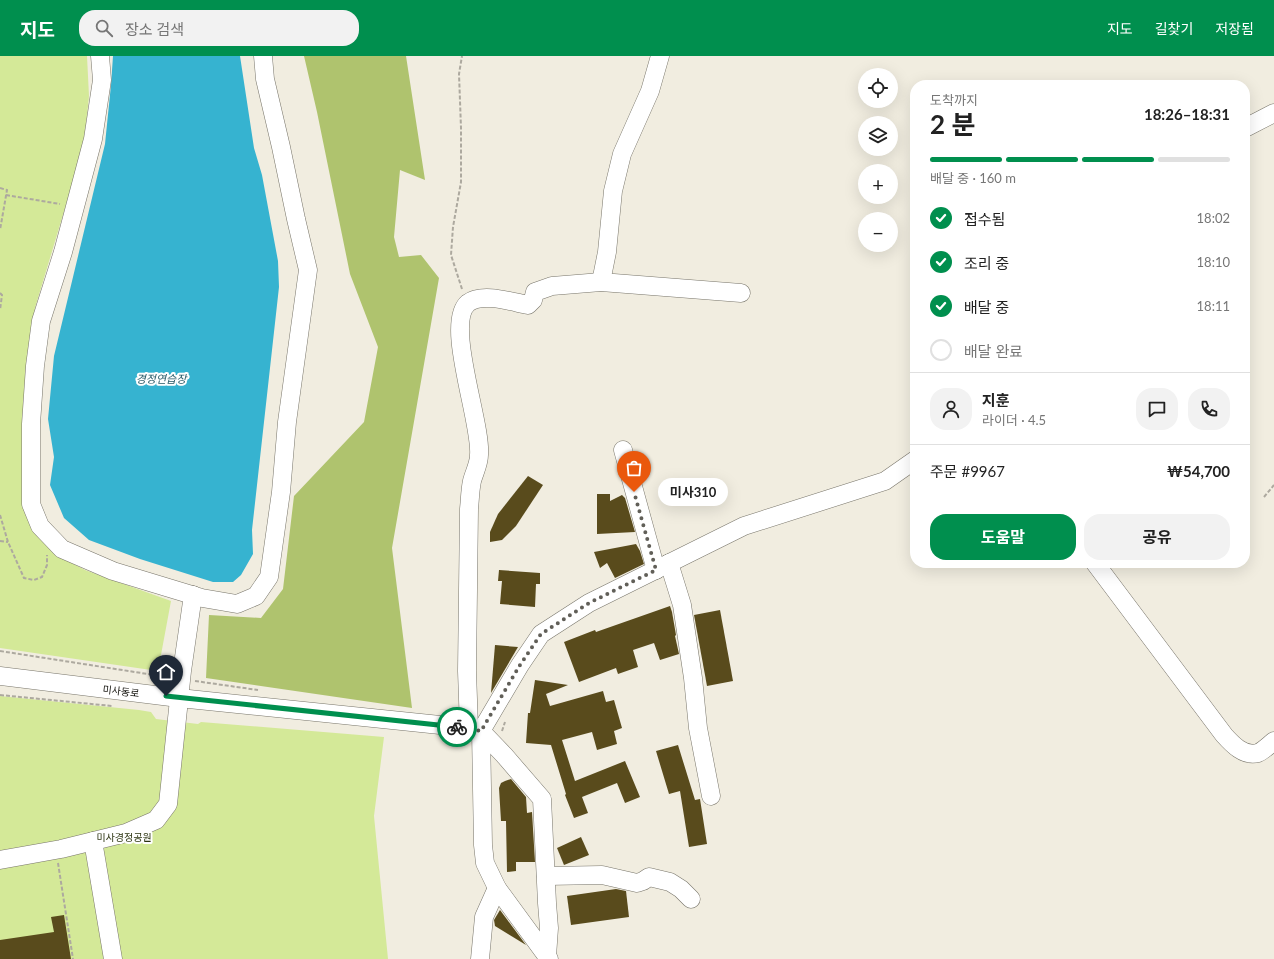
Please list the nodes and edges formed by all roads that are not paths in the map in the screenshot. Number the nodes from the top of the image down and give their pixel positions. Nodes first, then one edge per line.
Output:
1 (100, 56) edge
2 (263, 56) edge
3 (660, 56) edge
4 (1274, 113) edge
5 (1250, 125) edge
6 (601, 282) junction
7 (741, 293) dead end
8 (622, 450) dead end
9 (910, 464) edge
10 (663, 567) junction
11 (1099, 568) edge
12 (193, 595) junction
13 (0, 676) edge
14 (179, 698) junction
15 (475, 730) junction
16 (1274, 741) edge
17 (711, 796) dead end
18 (93, 841) junction
19 (0, 860) edge
20 (546, 876) junction
21 (497, 888) junction
22 (691, 899) dead end
23 (548, 957) edge
24 (113, 959) edge
25 (480, 959) edge

1 - 12 street
2 - 12 street
3 - 6 street
4 - 5 street
6 - 7 street
6 - 15 street
8 - 10 street
9 - 10 street
10 - 15 street
10 - 17 street
11 - 16 street
12 - 14 street
13 - 14 street, 미사동로
14 - 15 street, 미사동로
14 - 18 street
15 - 20 street
15 - 21 street
18 - 19 street
18 - 24 street
20 - 22 street
20 - 23 street
21 - 23 street
21 - 25 street

